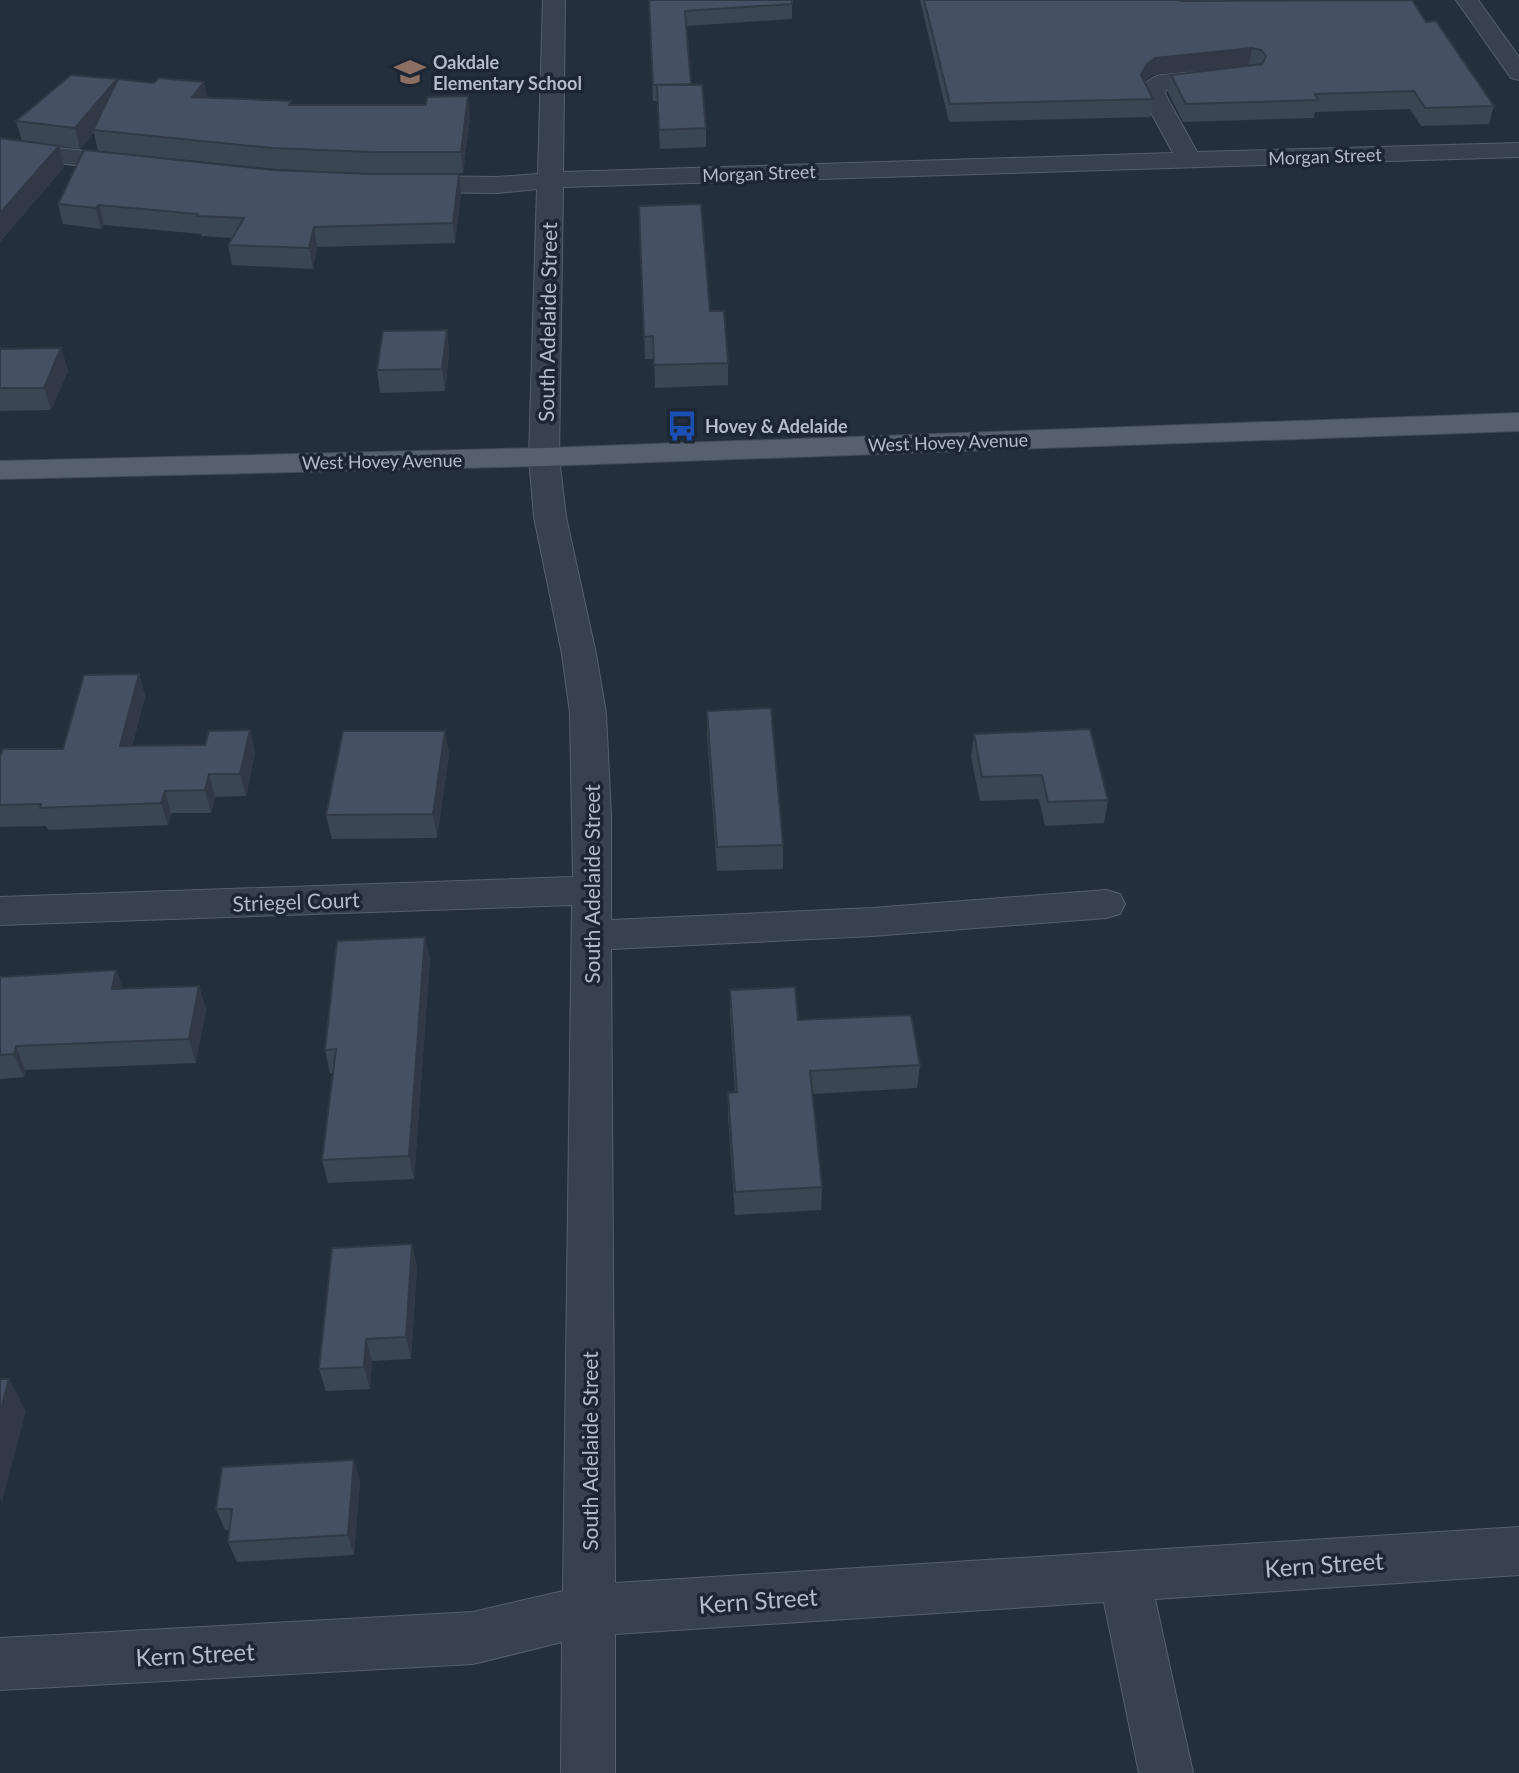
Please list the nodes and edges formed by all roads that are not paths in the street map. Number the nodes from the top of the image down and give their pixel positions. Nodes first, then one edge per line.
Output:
1 (554, 0) edge
2 (1466, 0) edge
3 (1519, 73) edge
4 (1249, 75) edge
5 (0, 149) edge
6 (1519, 150) edge
7 (1189, 160) junction
8 (151, 166) edge
9 (550, 181) junction
10 (390, 184) edge
11 (1519, 422) edge
12 (544, 457) junction
13 (0, 470) edge
14 (591, 890) junction
15 (1106, 904) dead end
16 (0, 911) edge
17 (591, 936) junction
18 (1519, 1551) edge
19 (1124, 1576) junction
20 (589, 1610) junction
21 (0, 1664) edge
22 (587, 1773) edge
23 (1166, 1773) edge

1 - 9 street, South Adelaide Street
2 - 3 street
4 - 7 street
5 - 8 street
6 - 7 street, Morgan Street
7 - 9 street, Morgan Street
9 - 10 street, Morgan Street
9 - 12 street, South Adelaide Street
11 - 12 main road, West Hovey Avenue
12 - 13 main road, West Hovey Avenue
12 - 14 street, South Adelaide Street
14 - 16 street, Striegel Court
14 - 17 street, South Adelaide Street
15 - 17 street
17 - 20 street, South Adelaide Street
18 - 19 street, Kern Street
19 - 20 street, Kern Street
19 - 23 street
20 - 21 street, Kern Street
20 - 22 street, South Adelaide Street

